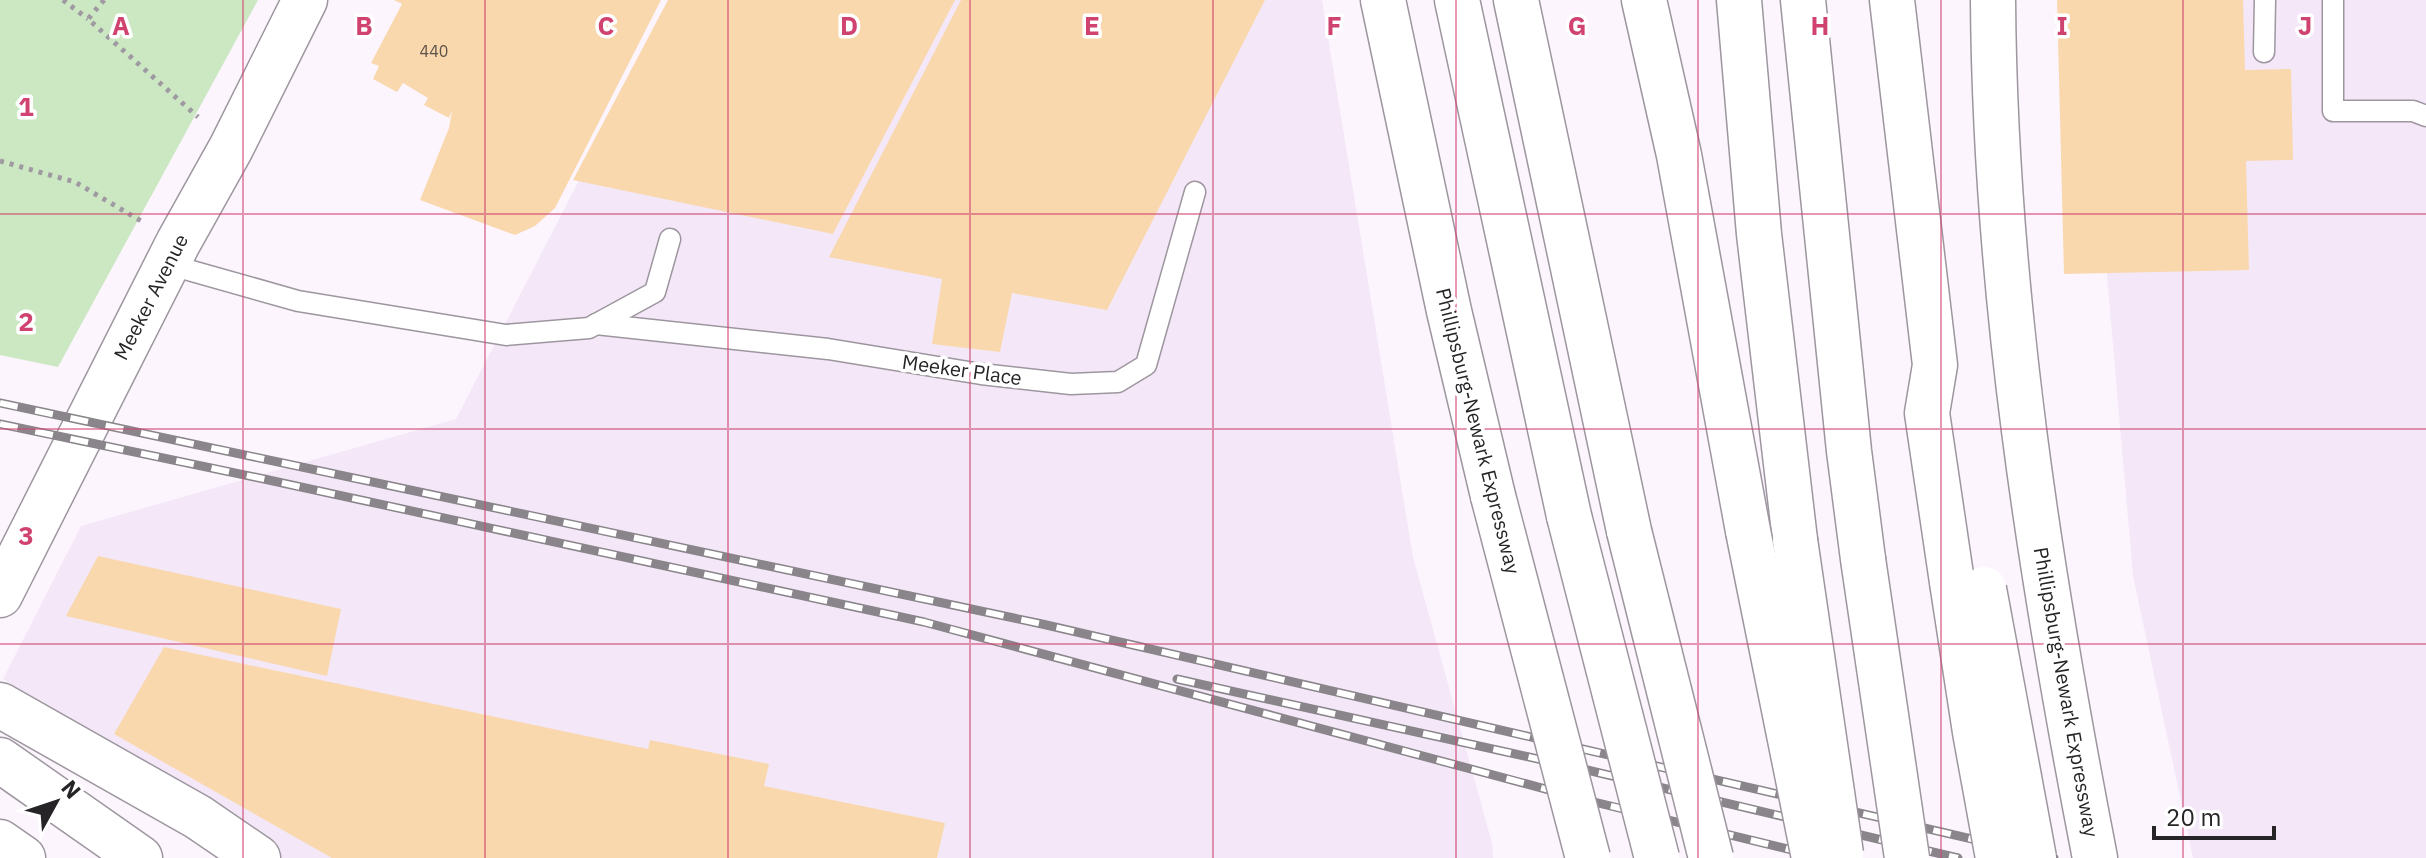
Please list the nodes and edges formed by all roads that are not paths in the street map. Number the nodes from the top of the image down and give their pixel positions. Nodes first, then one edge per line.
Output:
1 (305, 0) edge
2 (1383, 0) edge
3 (1457, 0) edge
4 (1516, 0) edge
5 (1644, 0) edge
6 (1739, 0) edge
7 (1803, 0) edge
8 (1892, 0) edge
9 (1993, 0) edge
10 (2265, 0) edge
11 (2333, 0) edge
12 (2264, 52) dead end
13 (2426, 116) edge
14 (1195, 192) dead end
15 (670, 239) dead end
16 (172, 253) junction
17 (596, 324) junction
18 (1968, 586) junction
19 (0, 595) edge
20 (0, 705) edge
21 (0, 760) edge
22 (140, 858) edge
23 (258, 858) edge
24 (1588, 858) edge
25 (1657, 858) edge
26 (1711, 858) edge
27 (1814, 858) edge
28 (1842, 858) edge
29 (1907, 858) edge
30 (1998, 858) edge
31 (2034, 858) edge
32 (2095, 858) edge

1 - 16 main road, Meeker Avenue
2 - 24 main road, Phillipsburg-Newark Expressway, bridge
3 - 25 main road, bridge
4 - 26 main road, bridge
5 - 27 main road, bridge
6 - 28 main road, bridge
7 - 29 main road, bridge
8 - 18 main road
9 - 32 main road, Phillipsburg-Newark Expressway
10 - 12 lane
11 - 13 lane
14 - 17 lane, Meeker Place
15 - 17 lane
16 - 17 lane
16 - 19 main road, Meeker Avenue
18 - 30 main road, bridge
18 - 31 main road, bridge
20 - 23 main road
21 - 22 main road

